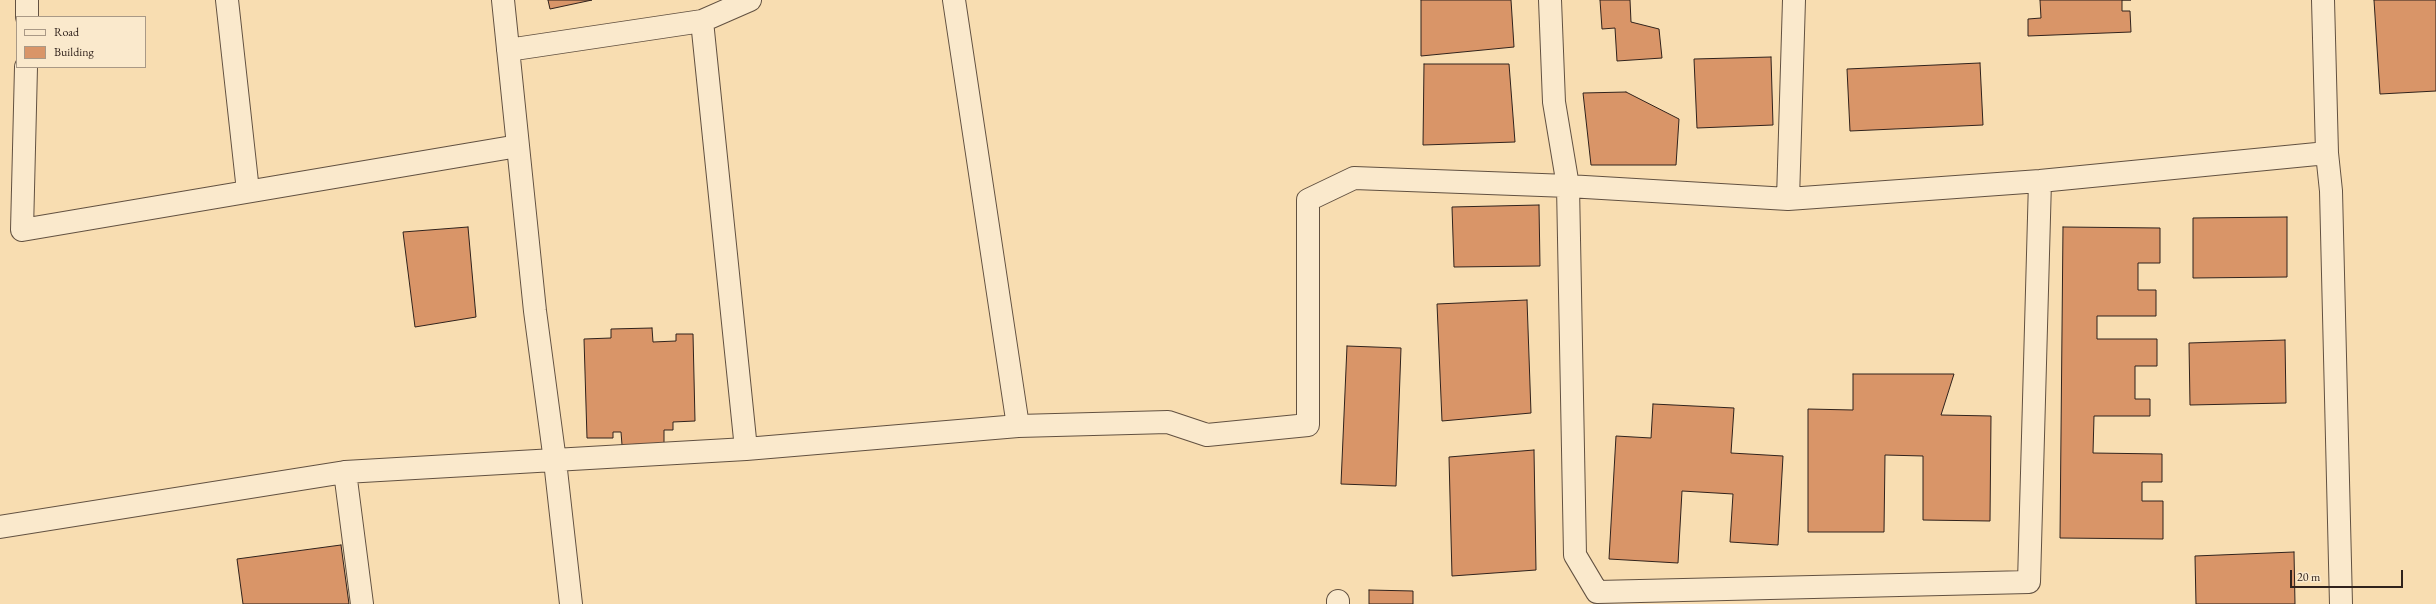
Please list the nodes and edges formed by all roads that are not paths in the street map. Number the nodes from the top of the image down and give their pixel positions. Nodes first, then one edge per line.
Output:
1 (27, 0) edge
2 (227, 0) edge
3 (503, 0) edge
4 (750, 0) edge
5 (954, 0) edge
6 (1550, 0) edge
7 (1794, 0) edge
8 (2323, 0) edge
9 (27, 16) edge
10 (702, 20) junction
11 (508, 50) junction
12 (26, 68) edge
13 (518, 146) junction
14 (2327, 153) junction
15 (2040, 182) junction
16 (1568, 186) junction
17 (248, 191) junction
18 (1788, 199) junction
19 (1018, 426) junction
20 (746, 449) junction
21 (555, 461) junction
22 (344, 472) junction
23 (0, 527) edge
24 (362, 604) edge
25 (571, 604) edge
26 (2341, 604) edge

1 - 9 street
2 - 17 street
3 - 11 street
4 - 10 street
5 - 19 street
6 - 16 street
7 - 18 street
8 - 14 street
10 - 11 street
10 - 20 street
11 - 13 street
12 - 17 street
13 - 17 street
13 - 21 street
14 - 15 street
14 - 26 street
15 - 16 street
15 - 18 street
16 - 18 street
16 - 19 street
19 - 20 street
20 - 21 street
21 - 22 street
21 - 25 street
22 - 23 street
22 - 24 street

